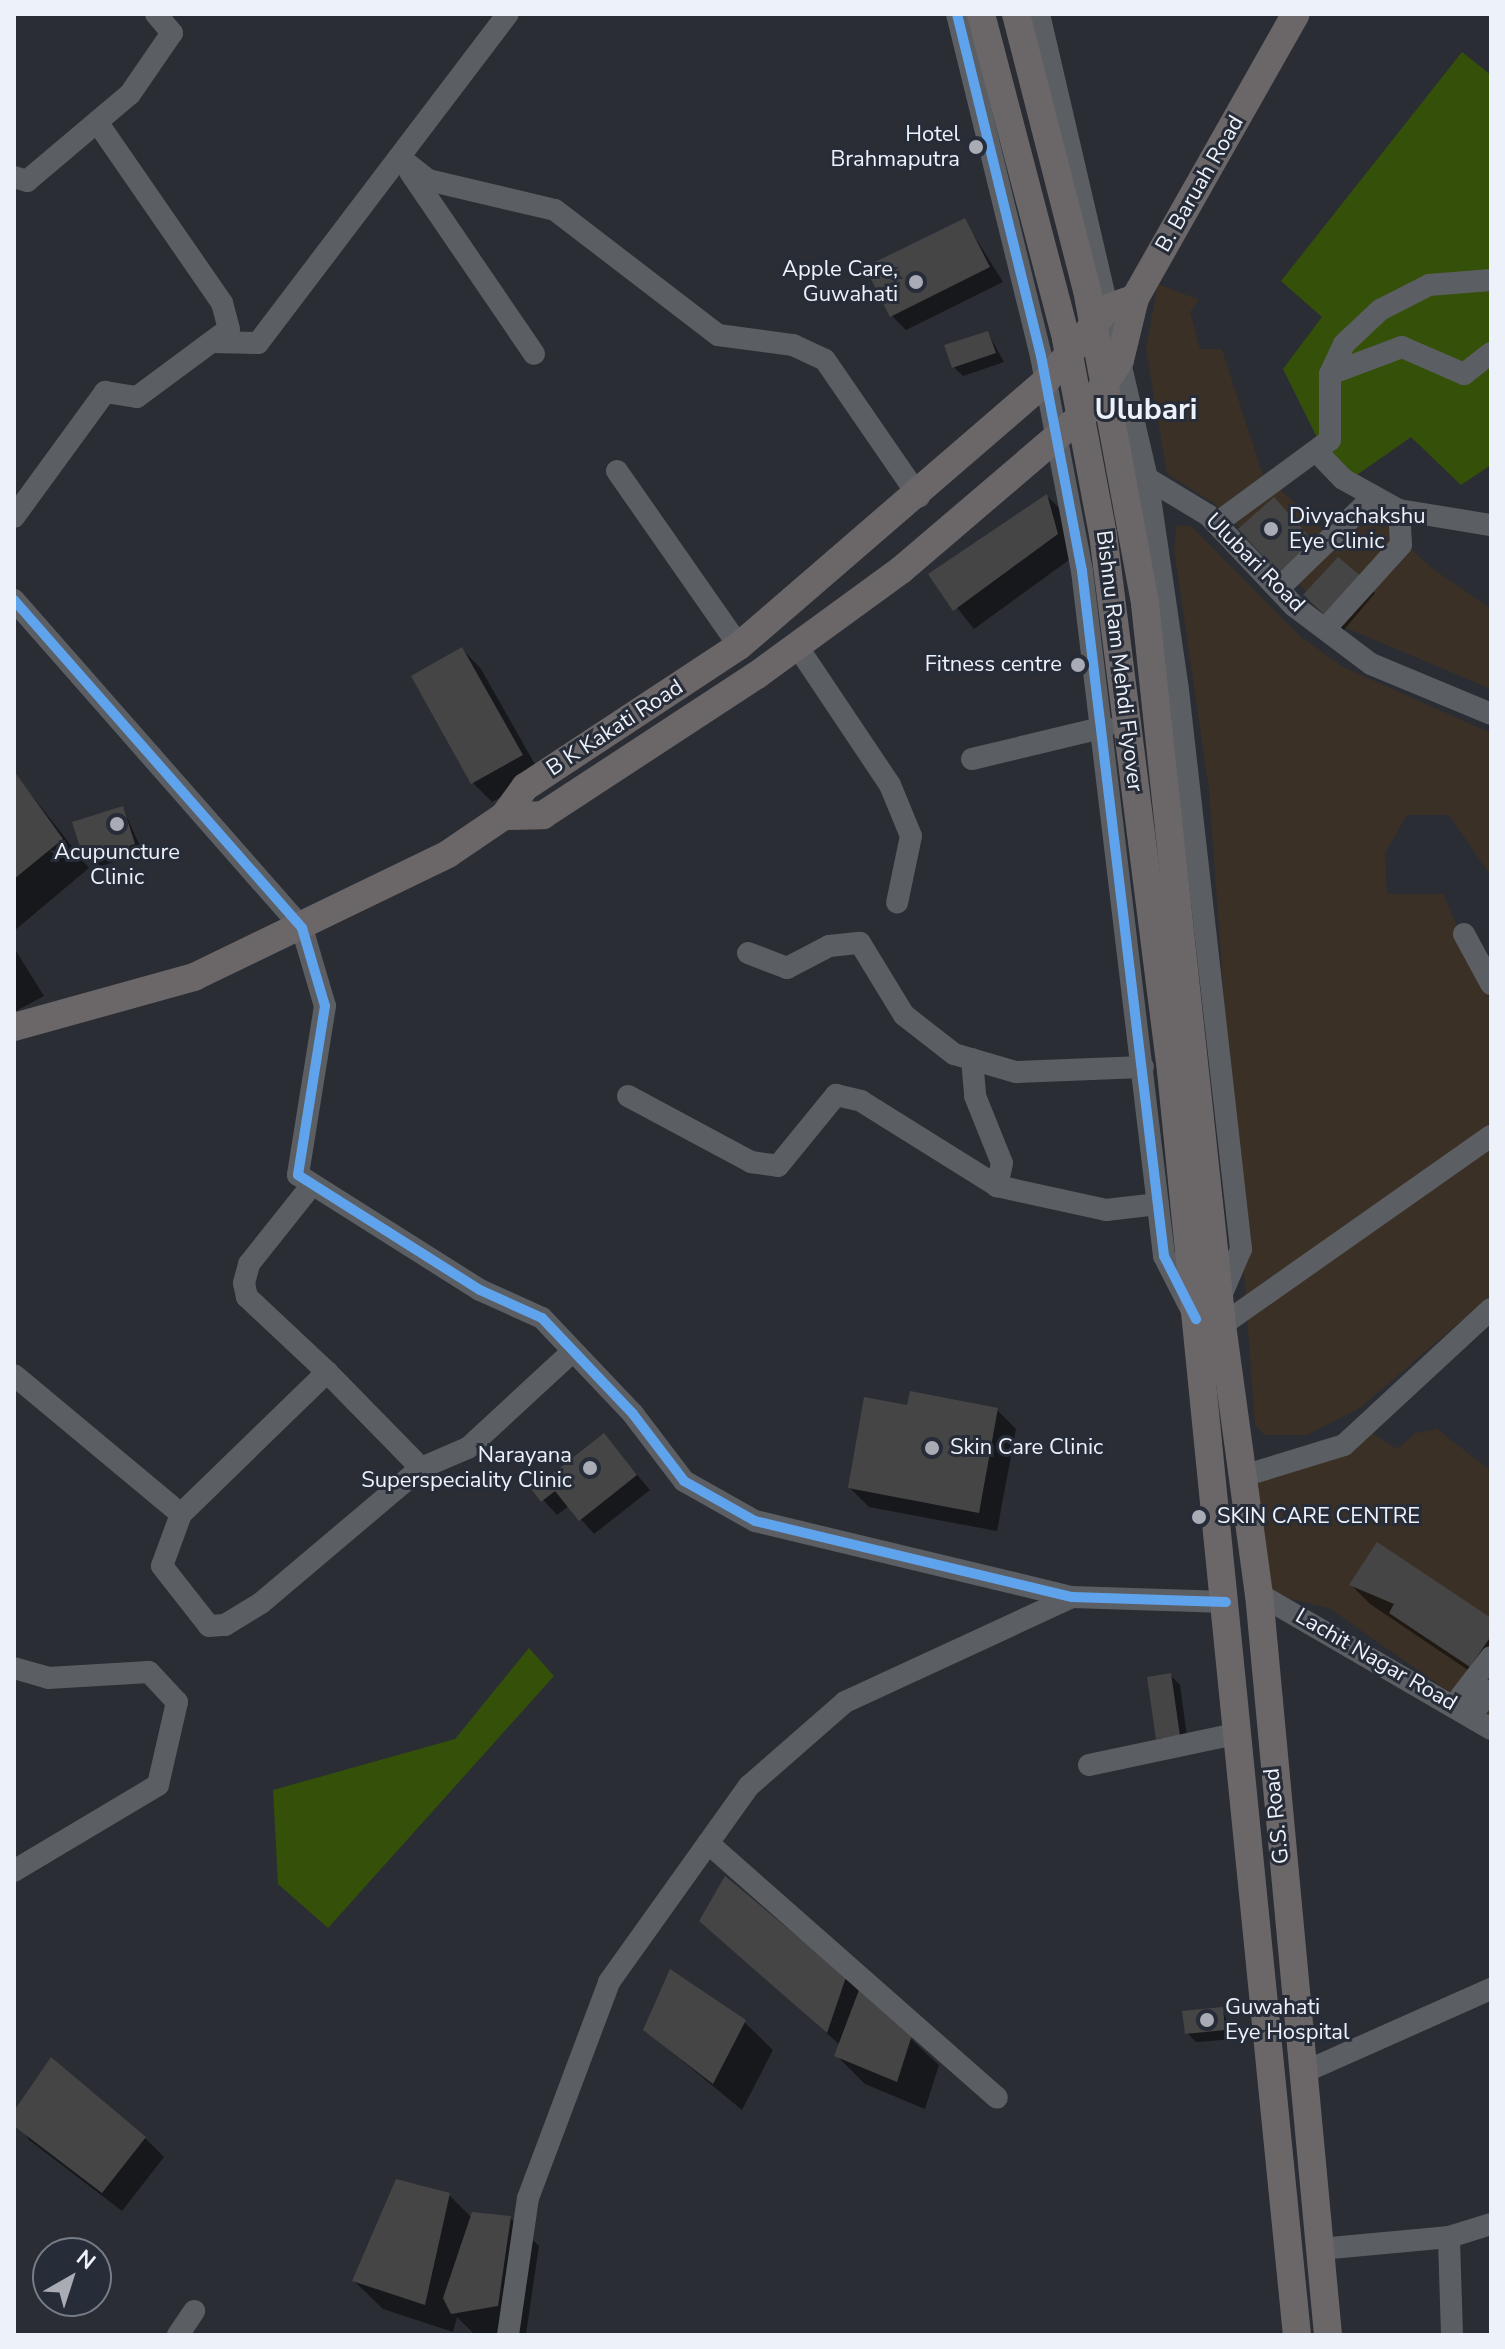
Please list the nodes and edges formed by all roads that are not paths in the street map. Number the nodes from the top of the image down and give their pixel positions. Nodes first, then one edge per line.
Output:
1 (156, 14) edge
2 (508, 14) edge
3 (957, 14) edge
4 (981, 14) edge
5 (1016, 14) edge
6 (1039, 14) edge
7 (1296, 14) edge
8 (97, 122) junction
9 (400, 158) junction
10 (14, 177) edge
11 (1491, 280) edge
12 (1135, 298) junction
13 (1108, 308) junction
14 (212, 342) junction
15 (534, 354) dead end
16 (1120, 360) junction
17 (1488, 360) edge
18 (1330, 374) junction
19 (1045, 382) junction
20 (1056, 442) junction
21 (1318, 453) junction
22 (617, 471) dead end
23 (1147, 477) junction
24 (1374, 496) junction
25 (919, 497) junction
26 (1399, 510) junction
27 (14, 517) edge
28 (1217, 523) junction
29 (1491, 525) edge
30 (1279, 588) junction
31 (14, 600) edge
32 (1325, 629) junction
33 (739, 646) junction
34 (797, 646) junction
35 (1178, 690) junction
36 (1101, 703) junction
37 (1491, 714) edge
38 (1105, 727) junction
39 (1186, 745) junction
40 (1109, 758) junction
41 (972, 759) dead end
42 (504, 816) junction
43 (897, 903) dead end
44 (302, 928) junction
45 (1464, 934) dead end
46 (748, 953) dead end
47 (1491, 984) edge
48 (14, 1027) edge
49 (972, 1059) junction
50 (1143, 1067) junction
51 (628, 1096) dead end
52 (1491, 1136) edge
53 (311, 1186) junction
54 (997, 1186) junction
55 (1158, 1204) junction
56 (1491, 1309) edge
57 (1213, 1314) junction
58 (572, 1352) junction
59 (327, 1372) junction
60 (14, 1375) edge
61 (421, 1468) junction
62 (1240, 1477) junction
63 (181, 1514) junction
64 (1259, 1594) junction
65 (1072, 1597) junction
66 (1226, 1602) junction
67 (1491, 1657) edge
68 (14, 1668) edge
69 (1491, 1690) edge
70 (1463, 1710) junction
71 (1491, 1729) edge
72 (1239, 1733) junction
73 (1089, 1765) dead end
74 (708, 1843) junction
75 (14, 1871) edge
76 (1491, 1989) edge
77 (1302, 2073) junction
78 (997, 2098) dead end
79 (1491, 2224) edge
80 (1449, 2237) junction
81 (1320, 2249) junction
82 (194, 2311) dead end
83 (178, 2335) edge
84 (508, 2335) edge
85 (1297, 2335) edge
86 (1328, 2335) edge
87 (1452, 2335) edge

1 - 8 street
2 - 9 street
3 - 19 street
4 - 57 main road, Bishnu Ram Mehdi Flyover
5 - 57 main road, Bishnu Ram Mehdi Flyover
6 - 13 street
7 - 12 main road, B. Baruah Road
8 - 10 street
8 - 14 street
9 - 14 street
9 - 15 street
9 - 25 street
11 - 18 street
12 - 13 main road, B K Kakati Road
12 - 16 main road, B. Baruah Road
13 - 16 street
13 - 19 main road, B K Kakati Road
14 - 27 street
16 - 20 main road
16 - 23 street
17 - 18 street
18 - 21 street
19 - 20 street
19 - 25 main road, B K Kakati Road
20 - 23 street, Ulubari Road
20 - 34 main road
20 - 36 street
21 - 24 street
21 - 28 street
22 - 33 street
23 - 28 street, Ulubari Road
23 - 35 street
24 - 26 street
24 - 30 street
25 - 33 main road, B K Kakati Road
26 - 29 street
26 - 32 street
28 - 30 street, Ulubari Road
30 - 32 street, Ulubari Road
31 - 44 street
32 - 37 street, Ulubari Road
33 - 42 main road, B K Kakati Road
34 - 42 main road
34 - 43 street
35 - 36 street
35 - 39 street
36 - 38 street
38 - 40 street
38 - 41 street
39 - 40 street
39 - 57 street
40 - 50 street
42 - 44 main road, B K Kakati Road
44 - 48 main road, B K Kakati Road
44 - 53 street
45 - 47 street
46 - 49 street
49 - 50 street
49 - 54 street
50 - 55 street
51 - 54 street
52 - 57 street
53 - 58 street
53 - 59 street
54 - 55 street
55 - 57 street
56 - 62 street
57 - 62 main road, G.S. Road
57 - 66 main road, G.S. Road
58 - 61 street
58 - 65 street
59 - 61 street
59 - 63 street
60 - 63 street
61 - 63 street
62 - 64 main road, G.S. Road
64 - 70 street, Lachit Nagar Road
64 - 77 main road, G.S. Road
65 - 66 street
65 - 74 street
66 - 72 main road, G.S. Road
67 - 70 street
68 - 75 street
69 - 70 street
70 - 71 street, Lachit Nagar Road
72 - 73 street
72 - 85 main road, G.S. Road
74 - 78 street
74 - 84 street
76 - 77 street
77 - 81 main road, G.S. Road
79 - 80 street
80 - 81 street
80 - 87 street
81 - 86 main road, G.S. Road
82 - 83 street

